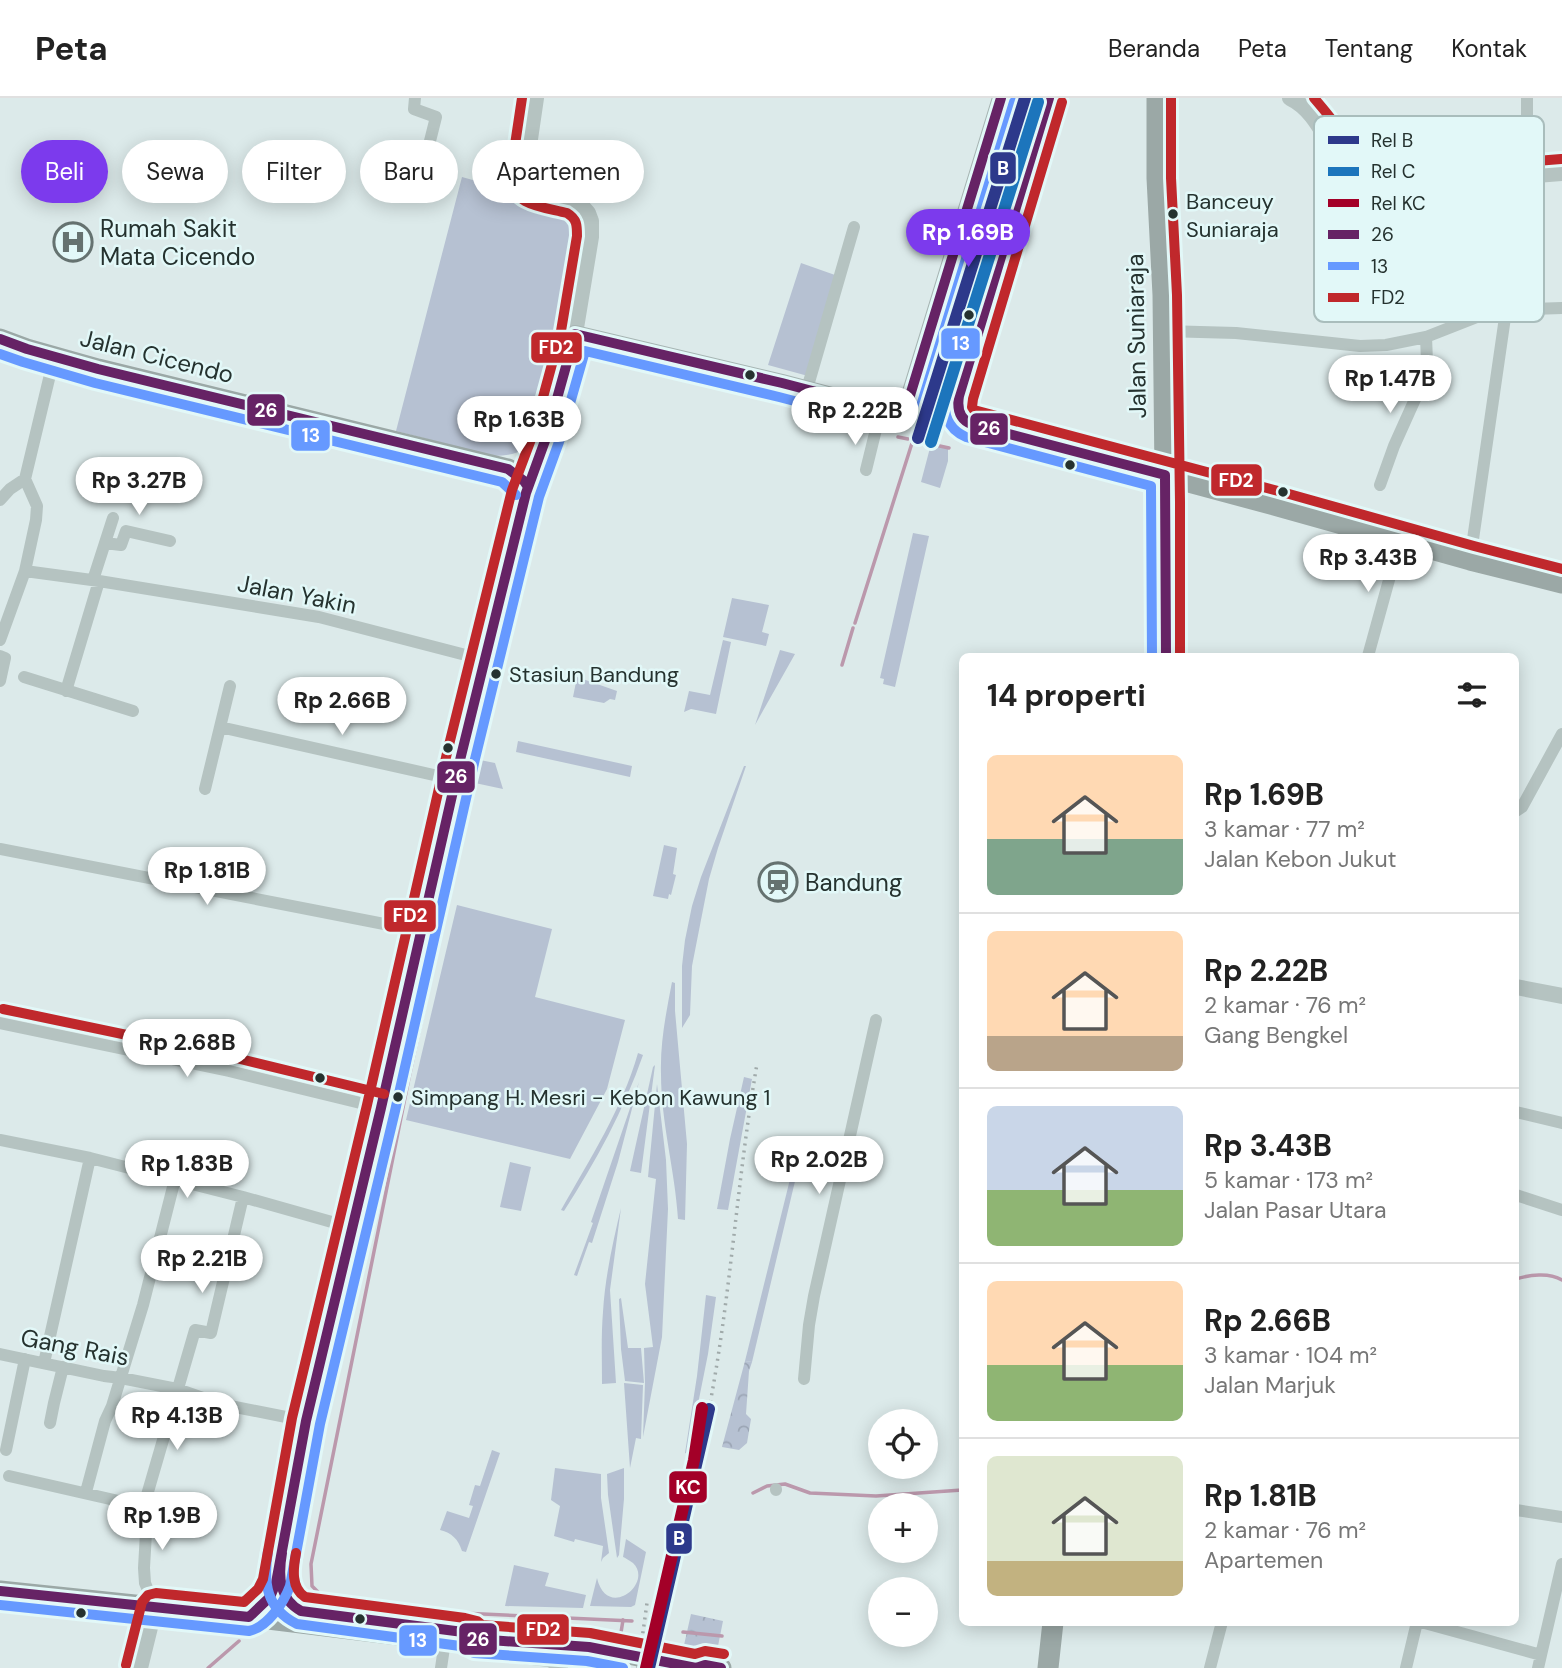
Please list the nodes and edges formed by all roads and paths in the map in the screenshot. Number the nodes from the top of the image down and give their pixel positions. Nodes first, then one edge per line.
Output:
1 (415, 98) edge
2 (536, 98) edge
3 (1000, 98) edge
4 (1049, 98) edge
5 (1144, 98) edge
6 (1157, 98) edge
7 (1527, 98) edge
8 (1294, 99) edge
9 (1527, 116) edge
10 (1314, 120) edge
11 (430, 140) edge
12 (1562, 173) edge
13 (1544, 175) edge
14 (1157, 178) junction
15 (853, 227) dead end
16 (1544, 308) edge
17 (1562, 308) edge
18 (1464, 322) edge
19 (1504, 322) edge
20 (1164, 331) junction
21 (575, 334) junction
22 (1426, 337) junction
23 (0, 339) edge
24 (54, 358) junction
25 (808, 384) junction
26 (881, 409) junction
27 (546, 439) junction
28 (508, 469) junction
29 (866, 470) dead end
30 (1165, 475) junction
31 (25, 479) junction
32 (1380, 485) dead end
33 (528, 487) junction
34 (0, 500) edge
35 (113, 518) dead end
36 (1400, 540) junction
37 (170, 541) dead end
38 (105, 543) junction
39 (1469, 560) junction
40 (25, 571) junction
41 (96, 581) junction
42 (1562, 583) edge
43 (0, 640) edge
44 (1166, 653) edge
45 (1369, 653) edge
46 (0, 656) edge
47 (485, 660) junction
48 (24, 677) dead end
49 (0, 681) edge
50 (230, 686) dead end
51 (66, 691) junction
52 (133, 711) dead end
53 (220, 727) junction
54 (1560, 742) edge
55 (456, 780) junction
56 (205, 789) dead end
57 (1519, 809) edge
58 (0, 849) edge
59 (420, 931) junction
60 (1519, 988) edge
61 (1562, 996) edge
62 (876, 1020) dead end
63 (0, 1023) edge
64 (381, 1108) junction
65 (1519, 1113) edge
66 (1562, 1123) edge
67 (0, 1140) edge
68 (90, 1158) junction
69 (175, 1179) junction
70 (1519, 1196) edge
71 (243, 1197) junction
72 (1562, 1210) edge
73 (353, 1228) junction
74 (0, 1354) edge
75 (25, 1359) junction
76 (44, 1363) junction
77 (63, 1367) junction
78 (121, 1378) junction
79 (804, 1379) dead end
80 (177, 1390) junction
81 (306, 1421) junction
82 (50, 1423) dead end
83 (5, 1450) dead end
84 (9, 1476) dead end
85 (86, 1492) junction
86 (145, 1507) junction
87 (1519, 1510) edge
88 (1562, 1517) edge
89 (1562, 1564) edge
90 (279, 1568) junction
91 (0, 1591) edge
92 (155, 1607) junction
93 (249, 1617) junction
94 (1052, 1626) edge
95 (1221, 1626) edge
96 (1418, 1626) edge
97 (1431, 1626) edge
98 (459, 1641) junction
99 (1540, 1662) edge
100 (1047, 1666) edge
101 (694, 1667) edge
102 (141, 1668) edge
103 (442, 1668) edge
104 (562, 1668) edge
105 (721, 1668) edge
106 (1210, 1668) edge
107 (1406, 1668) edge

1 - 11 street
2 - 21 street
3 - 26 main road
4 - 30 main road
5 - 14 main road
6 - 14 main road, Jalan Suniaraja
7 - 9 street
8 - 10 street
12 - 13 street
14 - 20 main road, Jalan Suniaraja
15 - 25 street
16 - 17 street
18 - 22 street
19 - 39 street
20 - 22 street
20 - 30 main road, Jalan Suniaraja
21 - 25 main road
21 - 27 main road
22 - 32 street
23 - 24 main road, Jalan Cicendo
24 - 28 main road, Jalan Cicendo
24 - 31 street
25 - 26 main road
26 - 29 street
27 - 28 main road
27 - 33 main road
28 - 33 main road, Jalan Cicendo
30 - 36 main road
30 - 44 main road, Jalan Suniaraja
31 - 34 street
31 - 40 street
33 - 47 main road
35 - 38 street
36 - 39 main road
36 - 45 street
37 - 38 street
38 - 41 street
39 - 42 main road
40 - 41 street, Jalan Yakin
40 - 43 street
41 - 47 street, Jalan Yakin
41 - 51 street
46 - 49 street
47 - 55 main road
48 - 51 street
50 - 53 street
51 - 52 street
53 - 55 street
53 - 56 street
54 - 57 street
55 - 59 main road
58 - 59 street
59 - 64 main road
60 - 61 street
62 - 79 street
63 - 64 street
64 - 73 main road
65 - 66 street
67 - 68 street
68 - 69 street
68 - 76 street
69 - 71 street
69 - 78 street
70 - 72 street
71 - 73 street
71 - 80 street
73 - 81 main road
74 - 75 street, Gang Rais
75 - 76 street, Gang Rais
75 - 83 street
76 - 77 street, Gang Rais
77 - 78 street, Gang Rais
77 - 82 street
78 - 80 street, Gang Rais
78 - 85 street
80 - 81 street, Gang Rais
80 - 86 street
81 - 90 main road
84 - 85 street
85 - 86 street
86 - 92 street
87 - 88 street
89 - 99 street
90 - 93 main road
90 - 98 main road
91 - 92 main road
92 - 93 main road
92 - 102 street
93 - 98 main road
94 - 100 main road
95 - 106 street
96 - 107 street
97 - 99 street
98 - 101 main road, bridge
98 - 103 street
98 - 104 street
101 - 105 main road

